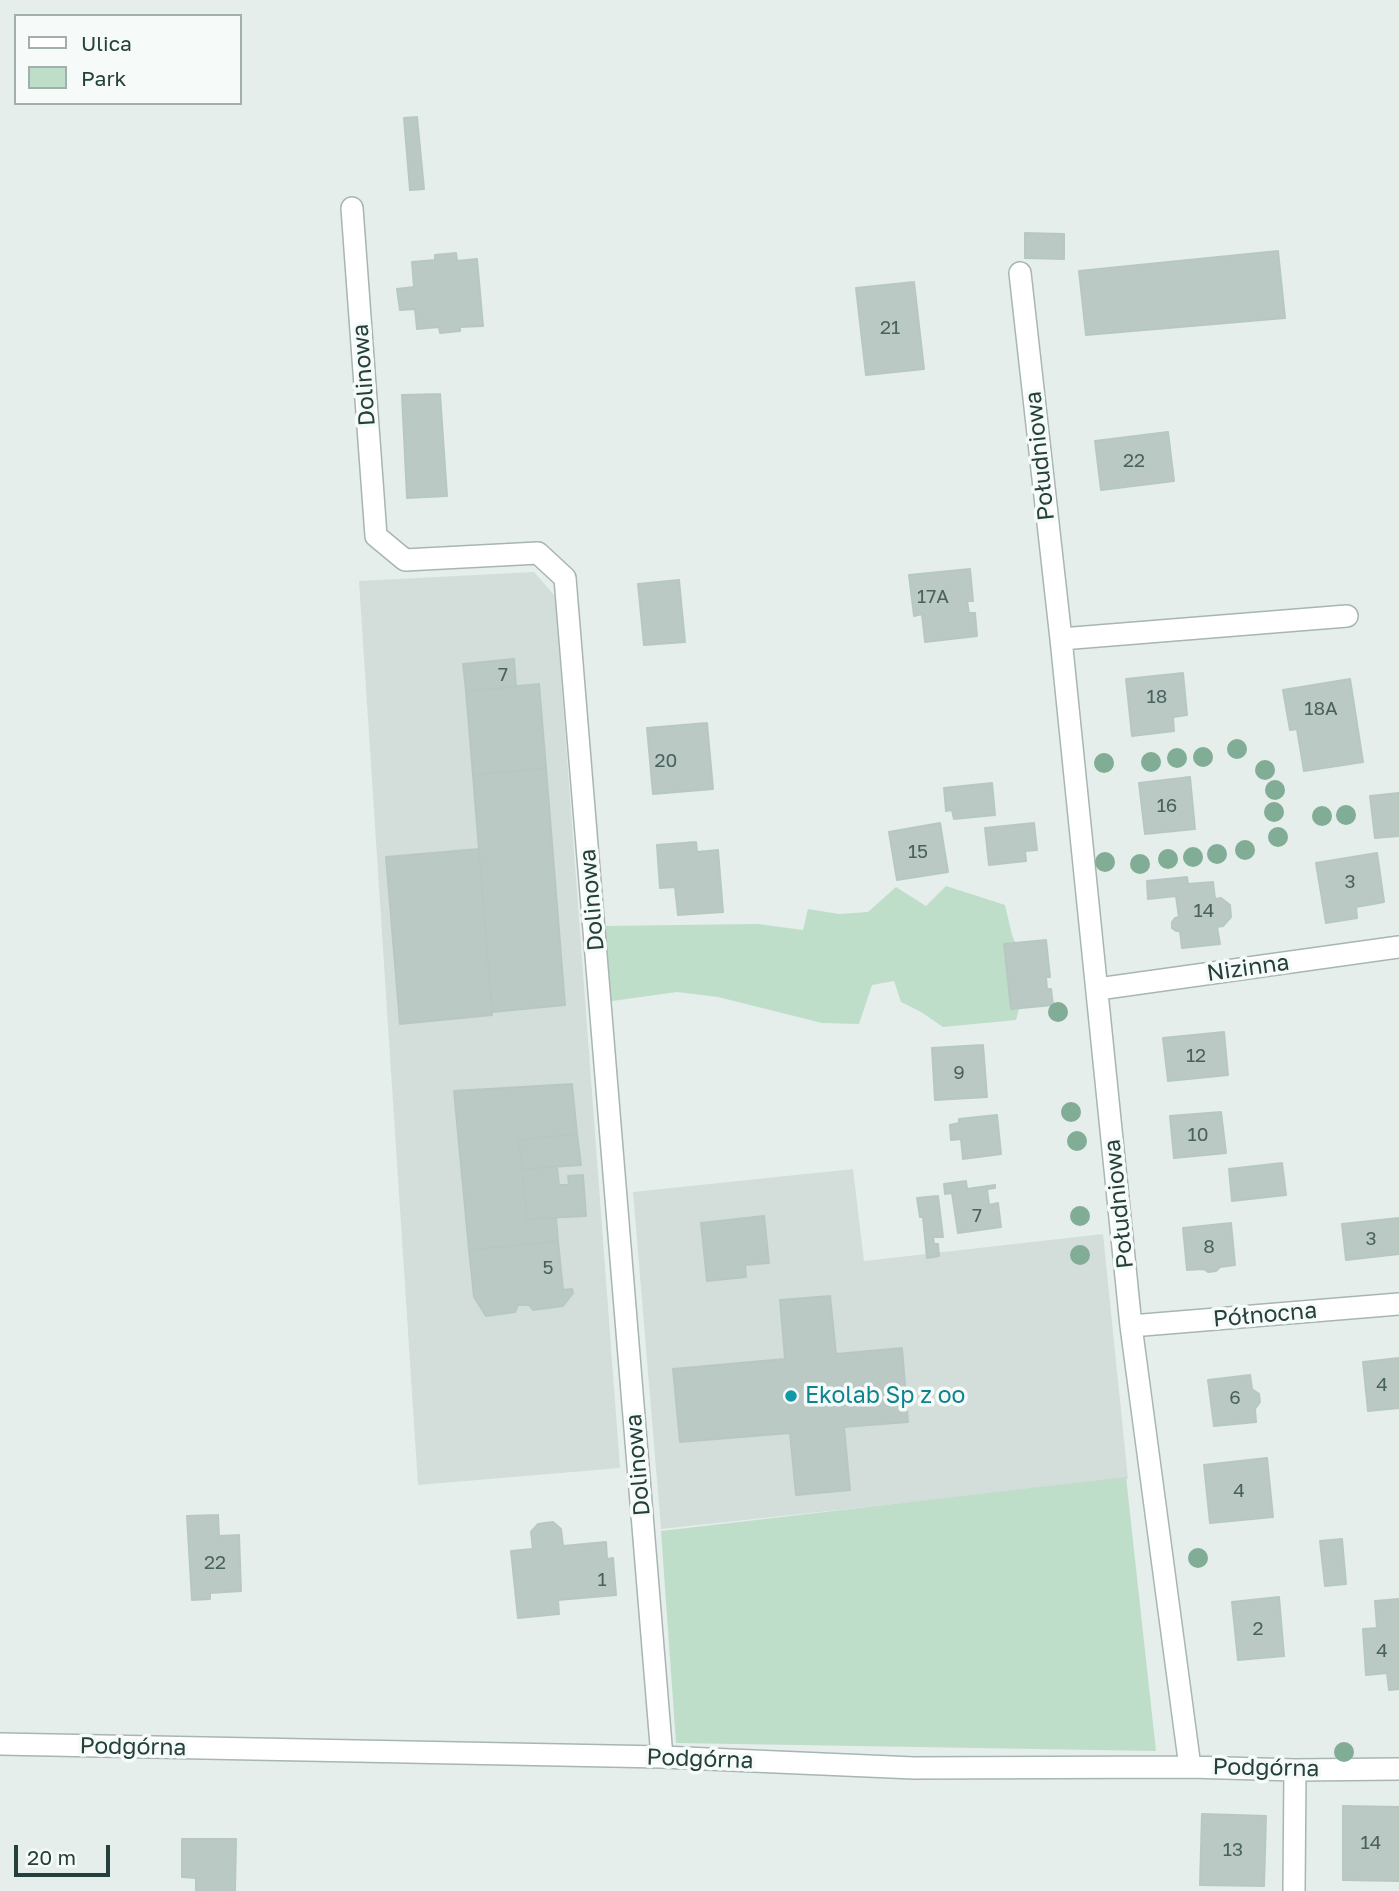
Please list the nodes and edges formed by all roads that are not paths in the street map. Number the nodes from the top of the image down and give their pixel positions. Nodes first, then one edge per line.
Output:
1 (352, 208) dead end
2 (1020, 273) dead end
3 (1347, 617) dead end
4 (1061, 639) junction
5 (1399, 947) edge
6 (1098, 989) junction
7 (1399, 1304) edge
8 (1131, 1326) junction
9 (0, 1744) edge
10 (662, 1758) junction
11 (1189, 1767) junction
12 (1399, 1769) edge
13 (1295, 1770) junction
14 (1294, 1891) edge

1 - 10 street, Dolinowa
2 - 4 street, Południowa
3 - 4 street
4 - 6 street, Południowa
5 - 6 street, Nizinna
6 - 8 street, Południowa
7 - 8 street, Północna
8 - 11 street, Południowa
9 - 10 street, Podgórna
10 - 11 street, Podgórna
11 - 13 street, Podgórna
12 - 13 street, Podgórna
13 - 14 street

